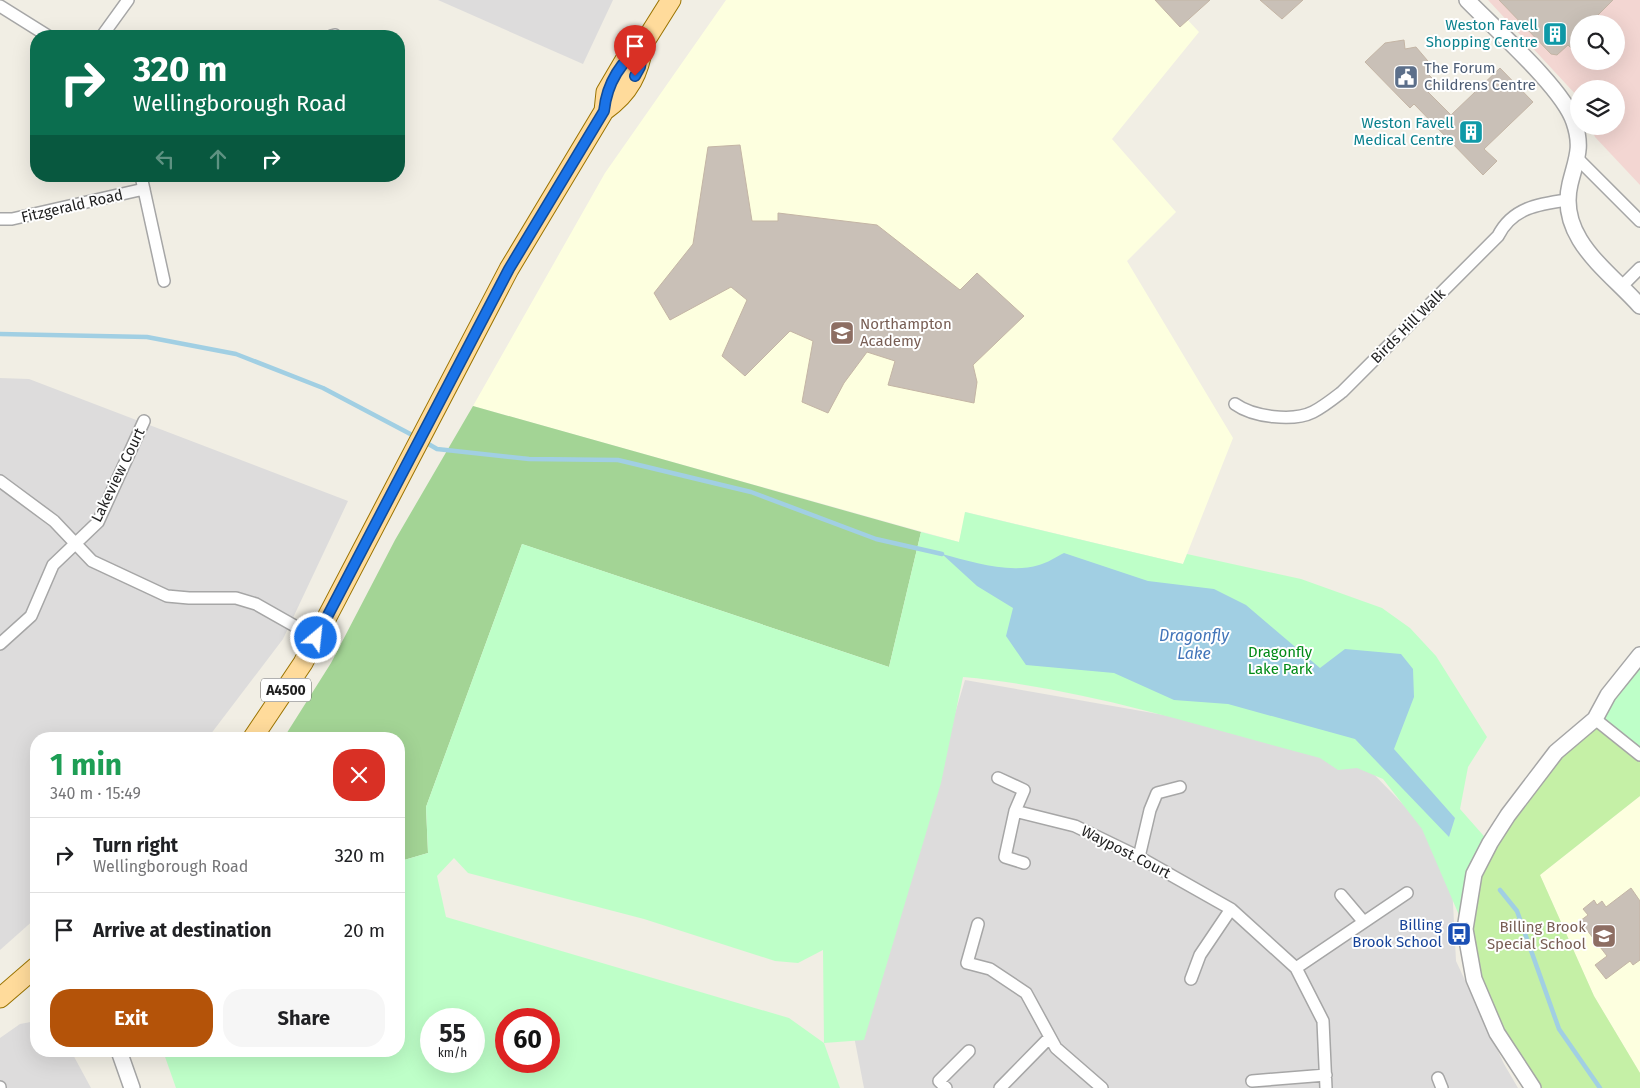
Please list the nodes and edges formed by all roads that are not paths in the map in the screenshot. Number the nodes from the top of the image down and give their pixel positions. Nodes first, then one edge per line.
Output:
1 (128, 0) edge
2 (671, 0) edge
3 (1467, 0) edge
4 (0, 6) edge
5 (38, 30) edge
6 (106, 30) edge
7 (1578, 159) junction
8 (142, 182) edge
9 (144, 189) junction
10 (1567, 200) junction
11 (0, 219) edge
12 (1640, 221) edge
13 (1640, 268) edge
14 (164, 281) dead end
15 (1622, 286) junction
16 (1640, 306) edge
17 (1235, 404) dead end
18 (144, 421) dead end
19 (0, 481) edge
20 (77, 543) junction
21 (316, 638) junction
22 (0, 644) edge
23 (1640, 655) edge
24 (1595, 719) junction
25 (257, 732) edge
26 (1640, 756) edge
27 (998, 778) dead end
28 (1180, 787) dead end
29 (1014, 811) junction
30 (1139, 857) junction
31 (1024, 863) dead end
32 (1407, 893) dead end
33 (1341, 895) dead end
34 (1231, 909) junction
35 (1364, 921) junction
36 (978, 924) dead end
37 (1296, 968) junction
38 (30, 973) edge
39 (1191, 979) dead end
40 (30, 986) edge
41 (6, 993) edge
42 (1050, 1037) junction
43 (969, 1051) dead end
44 (120, 1057) edge
45 (1326, 1075) junction
46 (1252, 1081) dead end
47 (132, 1088) edge
48 (946, 1088) edge
49 (1000, 1088) edge
50 (1102, 1088) edge
51 (1326, 1088) edge
52 (1533, 1088) edge

1 - 6 street
2 - 21 main road, A4500
3 - 7 street
4 - 5 street
7 - 10 street
7 - 12 street
8 - 9 street
9 - 11 street, Fitzgerald Road
9 - 14 street
10 - 15 street
10 - 17 street, Birds Hill Walk
13 - 15 street
15 - 16 street
18 - 20 street, Lakeview Court
19 - 20 street
20 - 21 street
20 - 22 street, Lakeview Court
21 - 25 main road, A4500
23 - 24 street
24 - 26 street
24 - 52 street
27 - 29 street
28 - 30 street
29 - 30 street, Waypost Court
29 - 31 street
30 - 34 street, Waypost Court
32 - 35 street
33 - 35 street
34 - 37 street, Waypost Court
34 - 39 street
35 - 37 street
36 - 42 street
37 - 45 street
38 - 41 main road
40 - 41 main road
42 - 49 street
42 - 50 street
43 - 48 street
44 - 47 street
45 - 46 street
45 - 51 street

